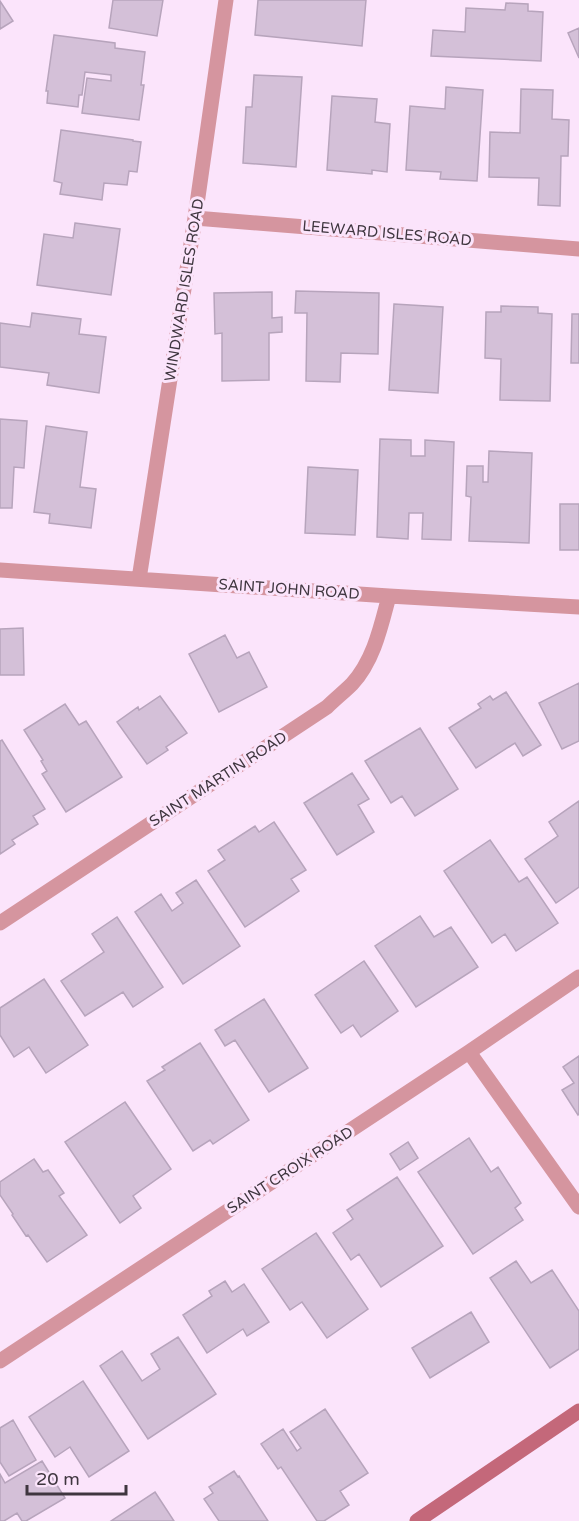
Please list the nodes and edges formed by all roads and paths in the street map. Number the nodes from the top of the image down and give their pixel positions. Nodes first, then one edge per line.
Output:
1 (225, 0) edge
2 (195, 218) junction
3 (579, 249) edge
4 (0, 570) edge
5 (139, 579) junction
6 (389, 596) junction
7 (579, 607) edge
8 (0, 923) edge
9 (579, 977) edge
10 (469, 1052) junction
11 (579, 1207) edge
12 (0, 1361) edge
13 (579, 1411) edge
14 (417, 1521) edge

1 - 2 street, WINDWARD ISLES ROAD
2 - 3 street, LEEWARD ISLES ROAD
2 - 5 street, WINDWARD ISLES ROAD
4 - 5 street, SAINT JOHN ROAD
5 - 6 street, SAINT JOHN ROAD
6 - 7 street, SAINT JOHN ROAD
6 - 8 street, SAINT MARTIN ROAD
9 - 10 street, SAINT CROIX ROAD
10 - 11 street
10 - 12 street, SAINT CROIX ROAD
13 - 14 street

